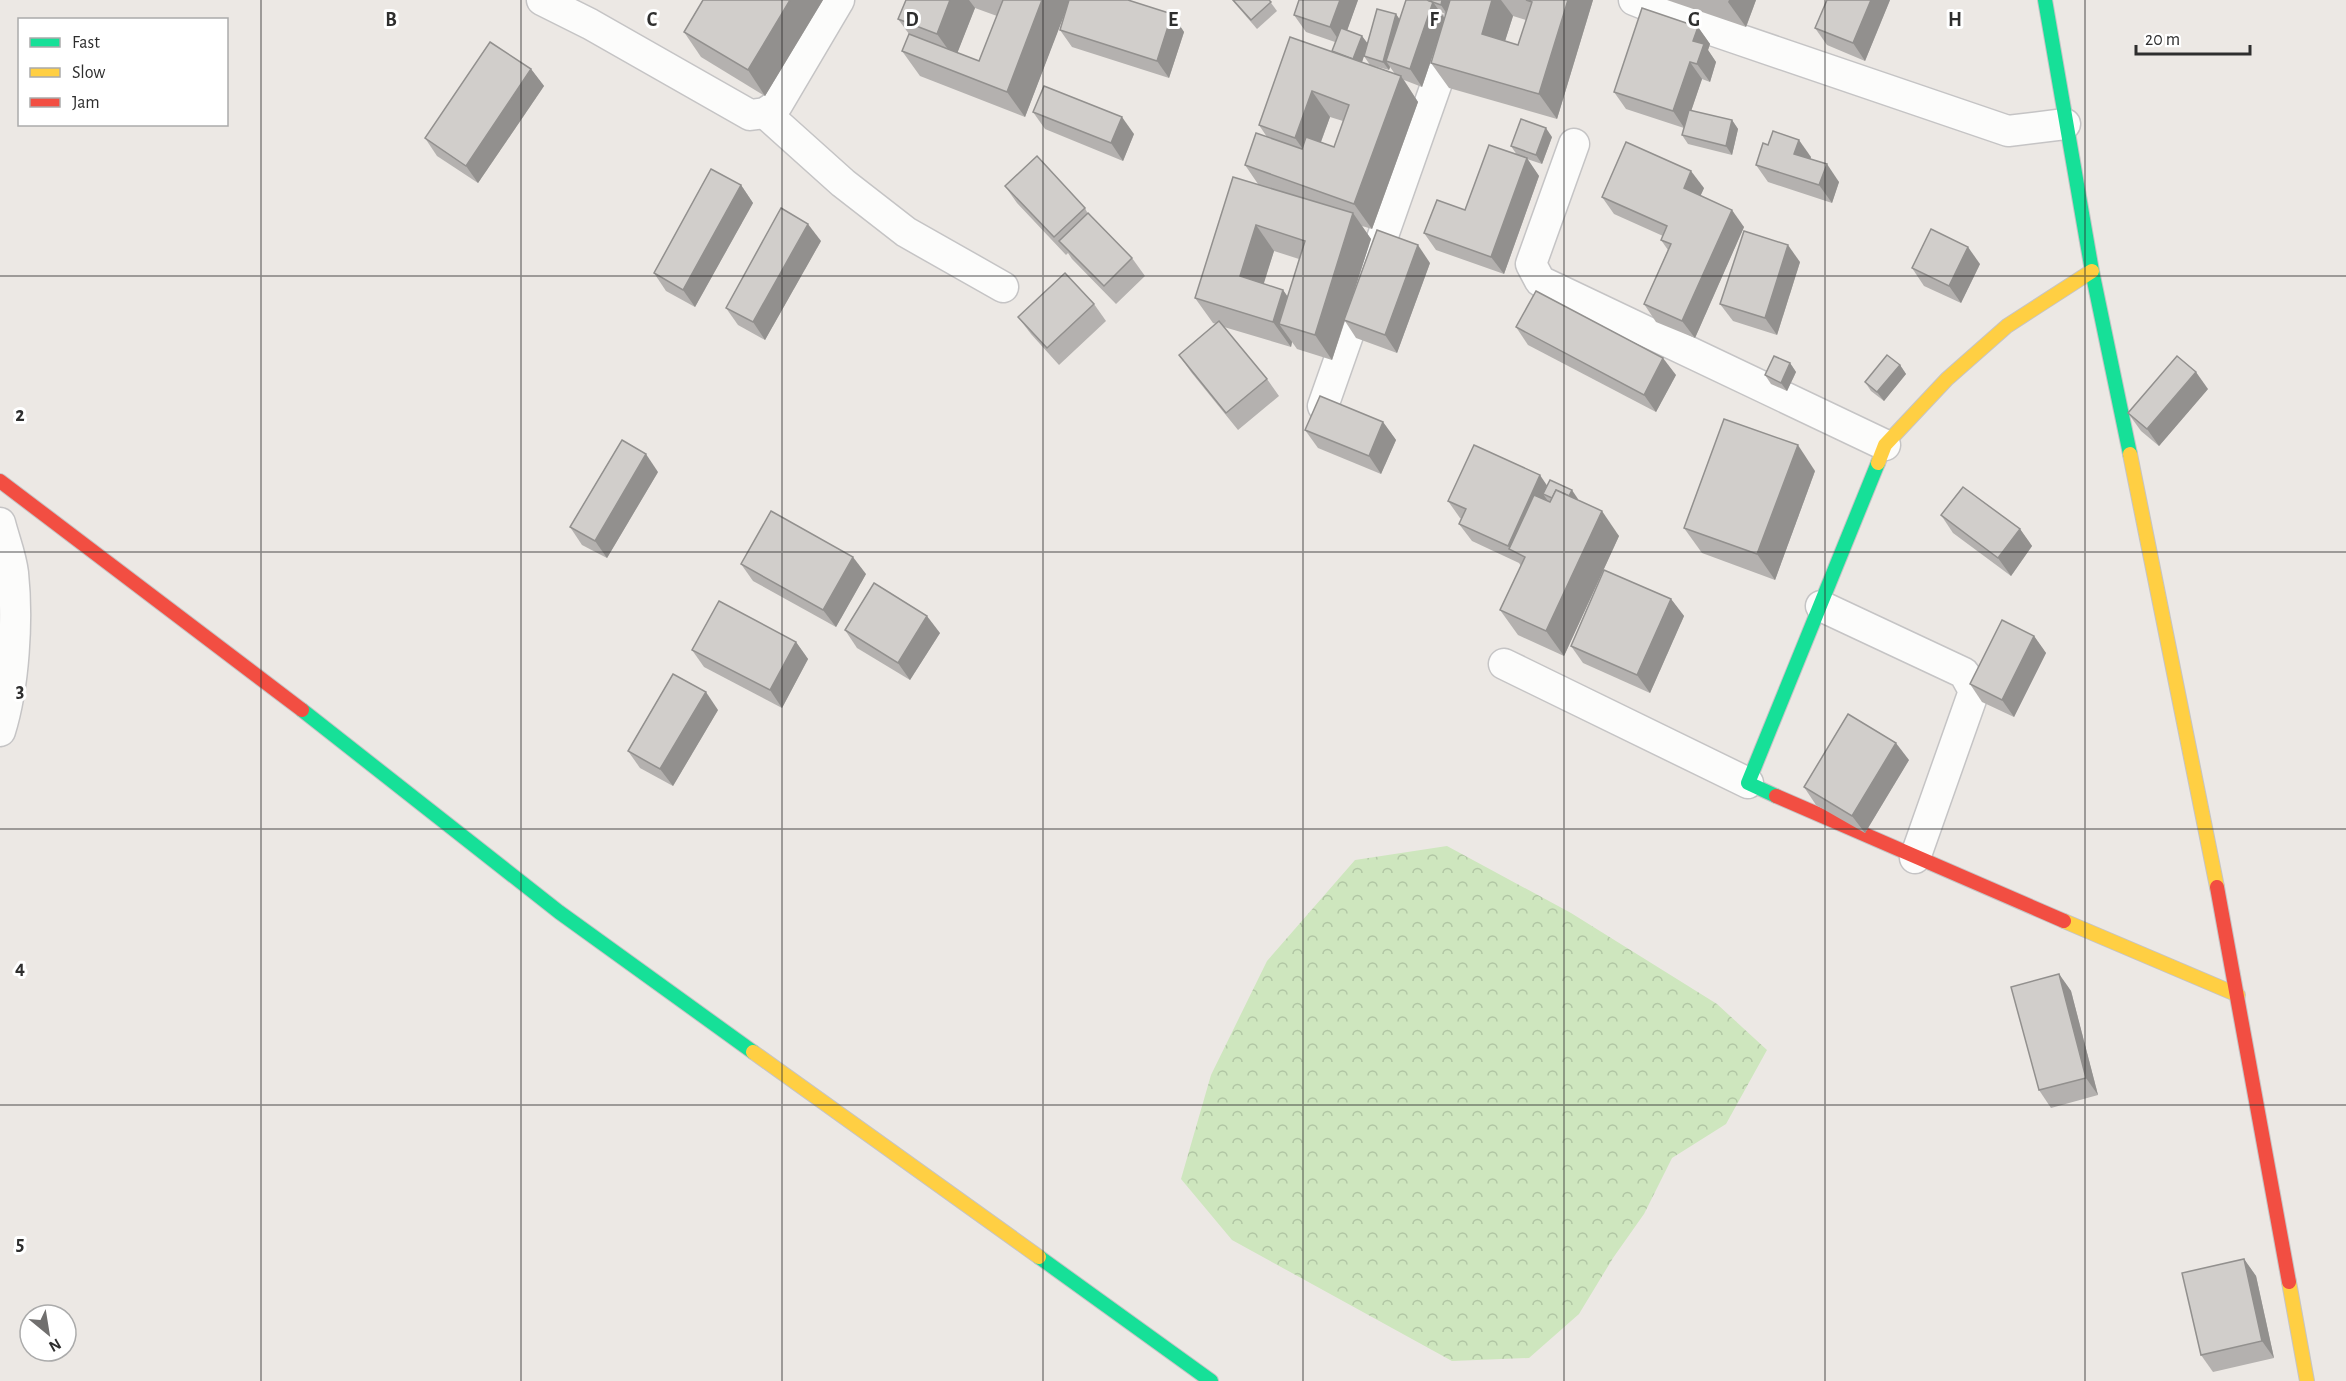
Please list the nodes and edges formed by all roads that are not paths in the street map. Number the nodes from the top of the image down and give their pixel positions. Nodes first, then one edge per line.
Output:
1 (542, 0) edge
2 (839, 0) edge
3 (1466, 0) edge
4 (1634, 0) edge
5 (2045, 0) edge
6 (765, 113) junction
7 (2065, 124) junction
8 (1574, 144) dead end
9 (2092, 271) junction
10 (1003, 287) dead end
11 (1323, 406) edge
12 (1885, 445) junction
13 (0, 481) edge
14 (0, 523) edge
15 (1821, 606) junction
16 (1504, 664) dead end
17 (0, 731) edge
18 (1748, 783) junction
19 (1915, 858) junction
20 (2238, 995) junction
21 (1211, 1381) edge
22 (2307, 1381) edge

1 - 6 street
2 - 6 street
3 - 11 street
4 - 7 street
5 - 7 street
6 - 10 street
7 - 9 street
8 - 12 street
9 - 12 street
9 - 20 street
12 - 15 street
13 - 21 street
14 - 17 street
15 - 18 street
15 - 19 street
16 - 18 street
18 - 19 street
19 - 20 street
20 - 22 street

